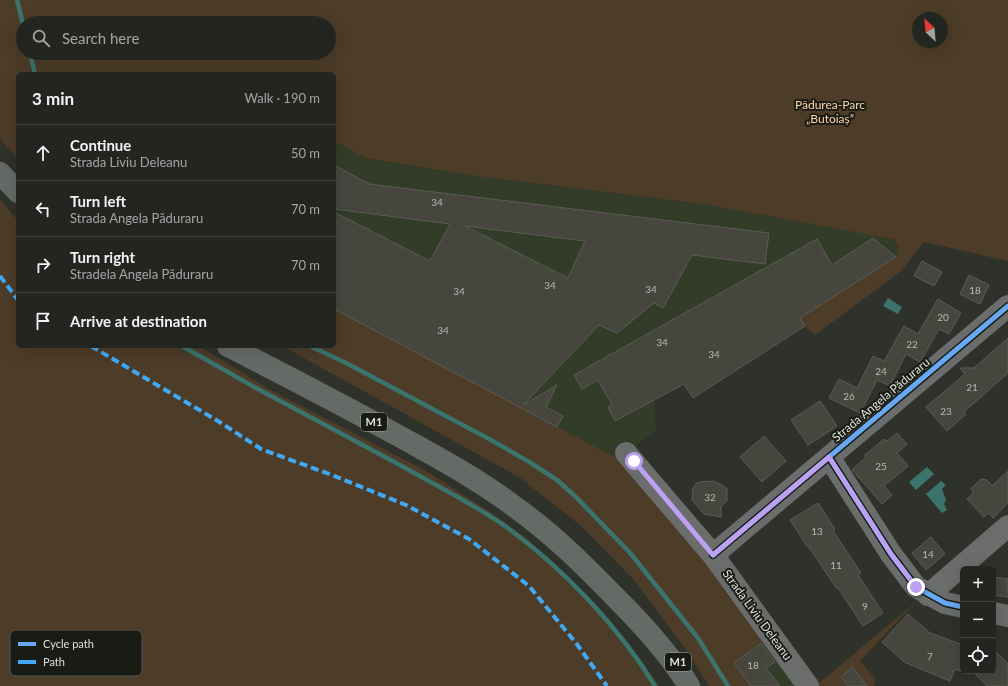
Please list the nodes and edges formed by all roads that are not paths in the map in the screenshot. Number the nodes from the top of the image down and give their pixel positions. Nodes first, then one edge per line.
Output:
1 (0, 173) edge
2 (16, 190) edge
3 (1008, 306) edge
4 (232, 348) edge
5 (626, 454) dead end
6 (829, 457) junction
7 (1008, 526) edge
8 (998, 545) edge
9 (713, 555) junction
10 (928, 595) junction
11 (960, 606) edge
12 (996, 614) edge
13 (1008, 616) edge
14 (655, 641) junction
15 (671, 686) edge
16 (679, 686) edge
17 (689, 686) edge
18 (698, 686) edge
19 (808, 686) edge

1 - 2 highway
3 - 6 street, Strada Angela Păduraru
4 - 14 highway, M1
5 - 9 street, Strada Liviu Deleanu
6 - 9 street, Strada Angela Păduraru
6 - 10 street
7 - 8 street
8 - 10 street
9 - 19 street, Strada Liviu Deleanu
10 - 11 street
12 - 13 street
14 - 15 highway, M1
14 - 16 highway, M1
14 - 17 highway, M1
14 - 18 highway, M1

